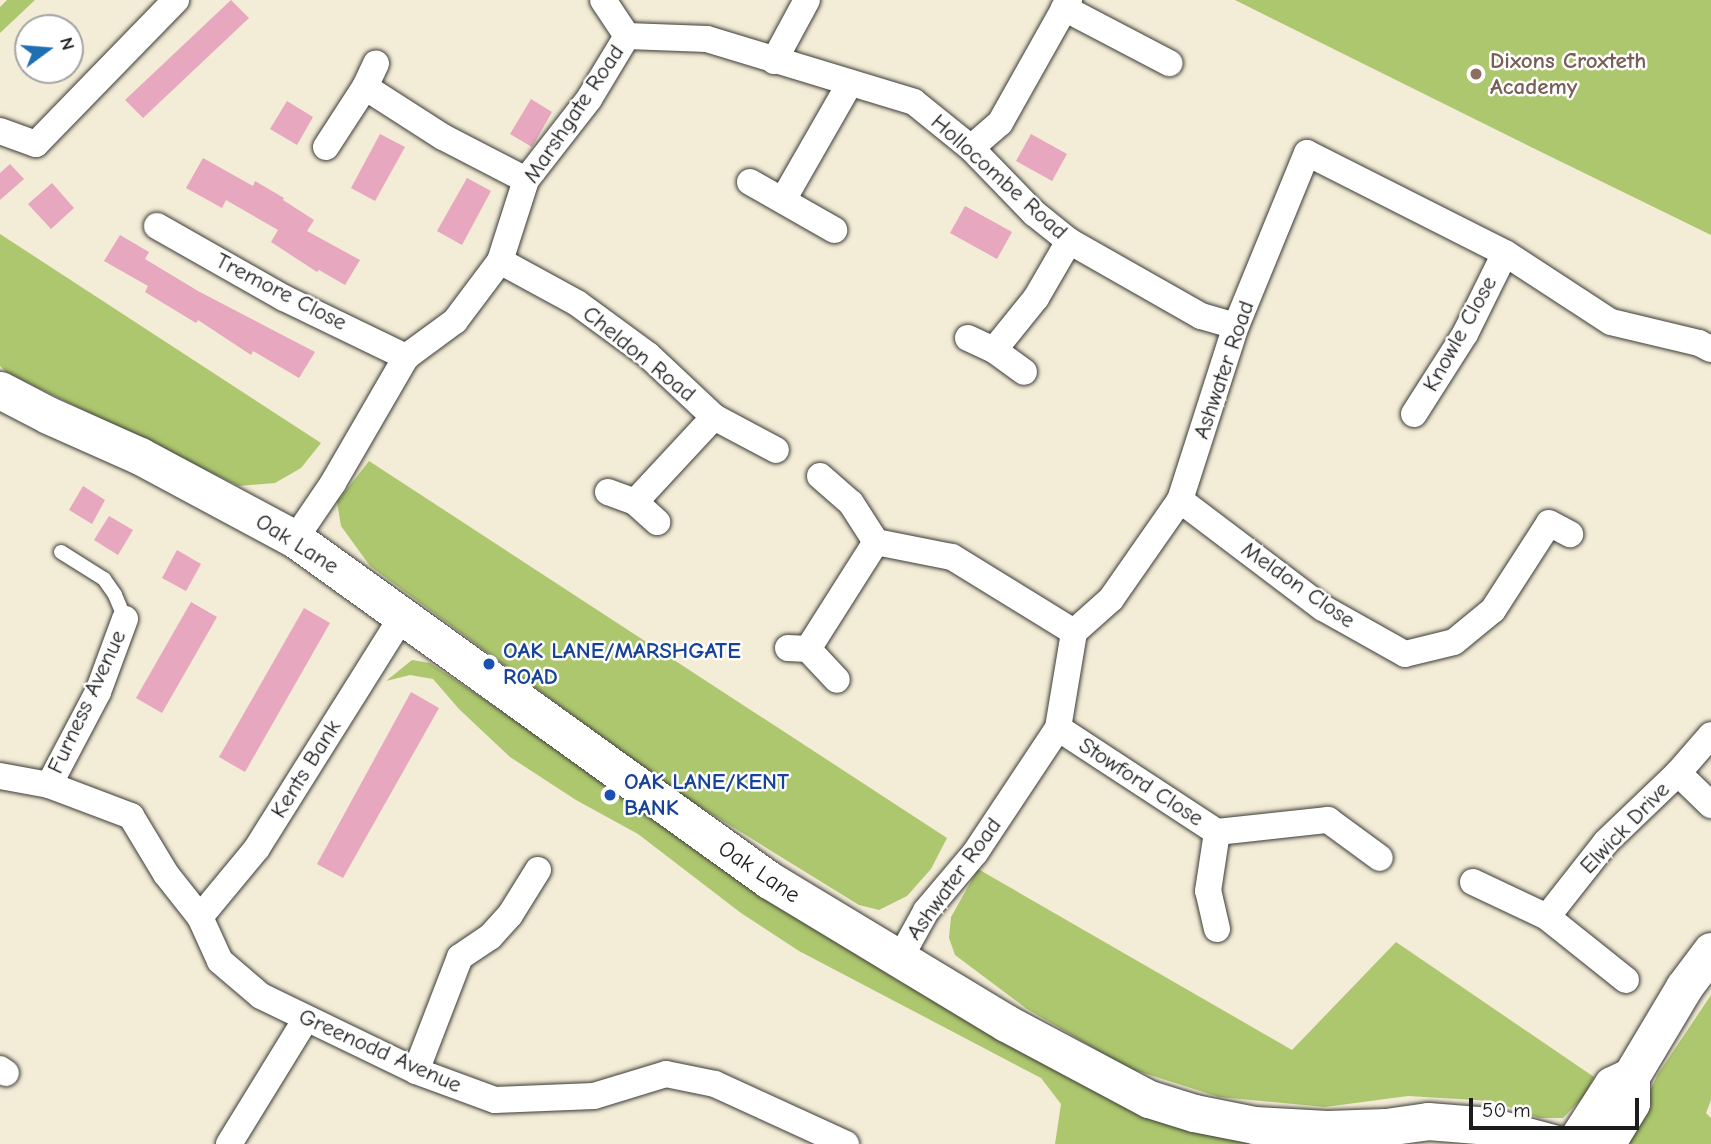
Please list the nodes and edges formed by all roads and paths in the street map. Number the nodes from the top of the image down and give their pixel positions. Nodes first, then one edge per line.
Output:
1 (176, 0) edge
2 (603, 0) edge
3 (807, 0) edge
4 (1066, 4) edge
5 (627, 36) junction
6 (774, 61) junction
7 (376, 63) dead end
8 (1169, 63) dead end
9 (850, 83) junction
10 (365, 87) junction
11 (0, 131) edge
12 (326, 147) dead end
13 (971, 148) junction
14 (526, 180) junction
15 (750, 182) dead end
16 (783, 200) junction
17 (158, 226) dead end
18 (834, 230) dead end
19 (1069, 241) junction
20 (1505, 253) junction
21 (500, 261) junction
22 (1236, 326) junction
23 (968, 338) dead end
24 (1711, 349) edge
25 (994, 350) junction
26 (406, 357) junction
27 (1024, 372) dead end
28 (0, 390) edge
29 (1414, 414) dead end
30 (714, 417) junction
31 (776, 450) dead end
32 (820, 476) dead end
33 (608, 492) dead end
34 (1180, 500) junction
35 (635, 502) junction
36 (657, 522) dead end
37 (1570, 534) dead end
38 (296, 540) junction
39 (876, 542) junction
40 (61, 552) dead end
41 (403, 615) junction
42 (125, 619) joint
43 (1074, 632) junction
44 (837, 680) dead end
45 (1058, 728) junction
46 (1711, 735) edge
47 (1678, 773) junction
48 (0, 776) edge
49 (49, 785) junction
50 (1711, 805) edge
51 (1217, 832) junction
52 (1380, 858) dead end
53 (538, 870) dead end
54 (1473, 882) dead end
55 (200, 917) junction
56 (1547, 917) junction
57 (1217, 929) dead end
58 (1711, 951) edge
59 (899, 960) junction
60 (1626, 981) dead end
61 (306, 1019) junction
62 (416, 1071) junction
63 (1632, 1076) junction
64 (1386, 1127) junction
65 (229, 1144) edge
66 (846, 1144) edge
67 (1438, 1144) edge
68 (1556, 1144) edge
69 (1574, 1144) edge
70 (1606, 1144) edge

1 - 11 street
2 - 5 street, Marshgate Road
3 - 6 street
4 - 8 street
4 - 13 street
5 - 6 street, Hollocombe Road
5 - 14 street, Marshgate Road
6 - 9 street, Hollocombe Road
7 - 10 street
9 - 13 street, Hollocombe Road
9 - 16 street
10 - 12 street
10 - 14 street
13 - 19 street, Hollocombe Road
14 - 21 street, Marshgate Road
15 - 16 street
16 - 18 street
17 - 26 street, Tremore Close
19 - 22 street, Hollocombe Road
19 - 25 street
20 - 22 street, Ashwater Road
20 - 24 street, Ashwater Road
20 - 29 street, Knowle Close
21 - 26 street, Marshgate Road
21 - 30 street, Cheldon Road
22 - 34 street, Ashwater Road
23 - 25 street
25 - 27 street
26 - 38 street, Marshgate Road
28 - 38 street, Oak Lane
30 - 31 street, Cheldon Road
30 - 35 street
32 - 39 street
33 - 35 street
34 - 37 street, Meldon Close
34 - 43 street, Ashwater Road
35 - 36 street
38 - 41 street, Oak Lane
39 - 43 street
39 - 44 street
40 - 42 lane
41 - 55 street, Kents Bank
41 - 59 street, Oak Lane
42 - 49 street, Furness Avenue
43 - 45 street, Ashwater Road
45 - 51 street, Stowford Close
45 - 59 street, Ashwater Road
46 - 47 street, Elwick Drive
47 - 50 street, Elwick Drive
47 - 56 street, Elwick Drive
48 - 49 street, Greenodd Avenue
49 - 55 street, Greenodd Avenue
51 - 52 street, Stowford Close
51 - 57 street
53 - 62 street
54 - 56 street
55 - 61 street, Greenodd Avenue
56 - 60 street
58 - 63 street
59 - 64 street, Oak Lane
61 - 62 street, Greenodd Avenue
61 - 65 street
62 - 66 street, Greenodd Avenue
63 - 69 street
63 - 70 street
64 - 67 street, Oak Lane
64 - 68 street, Oak Lane

